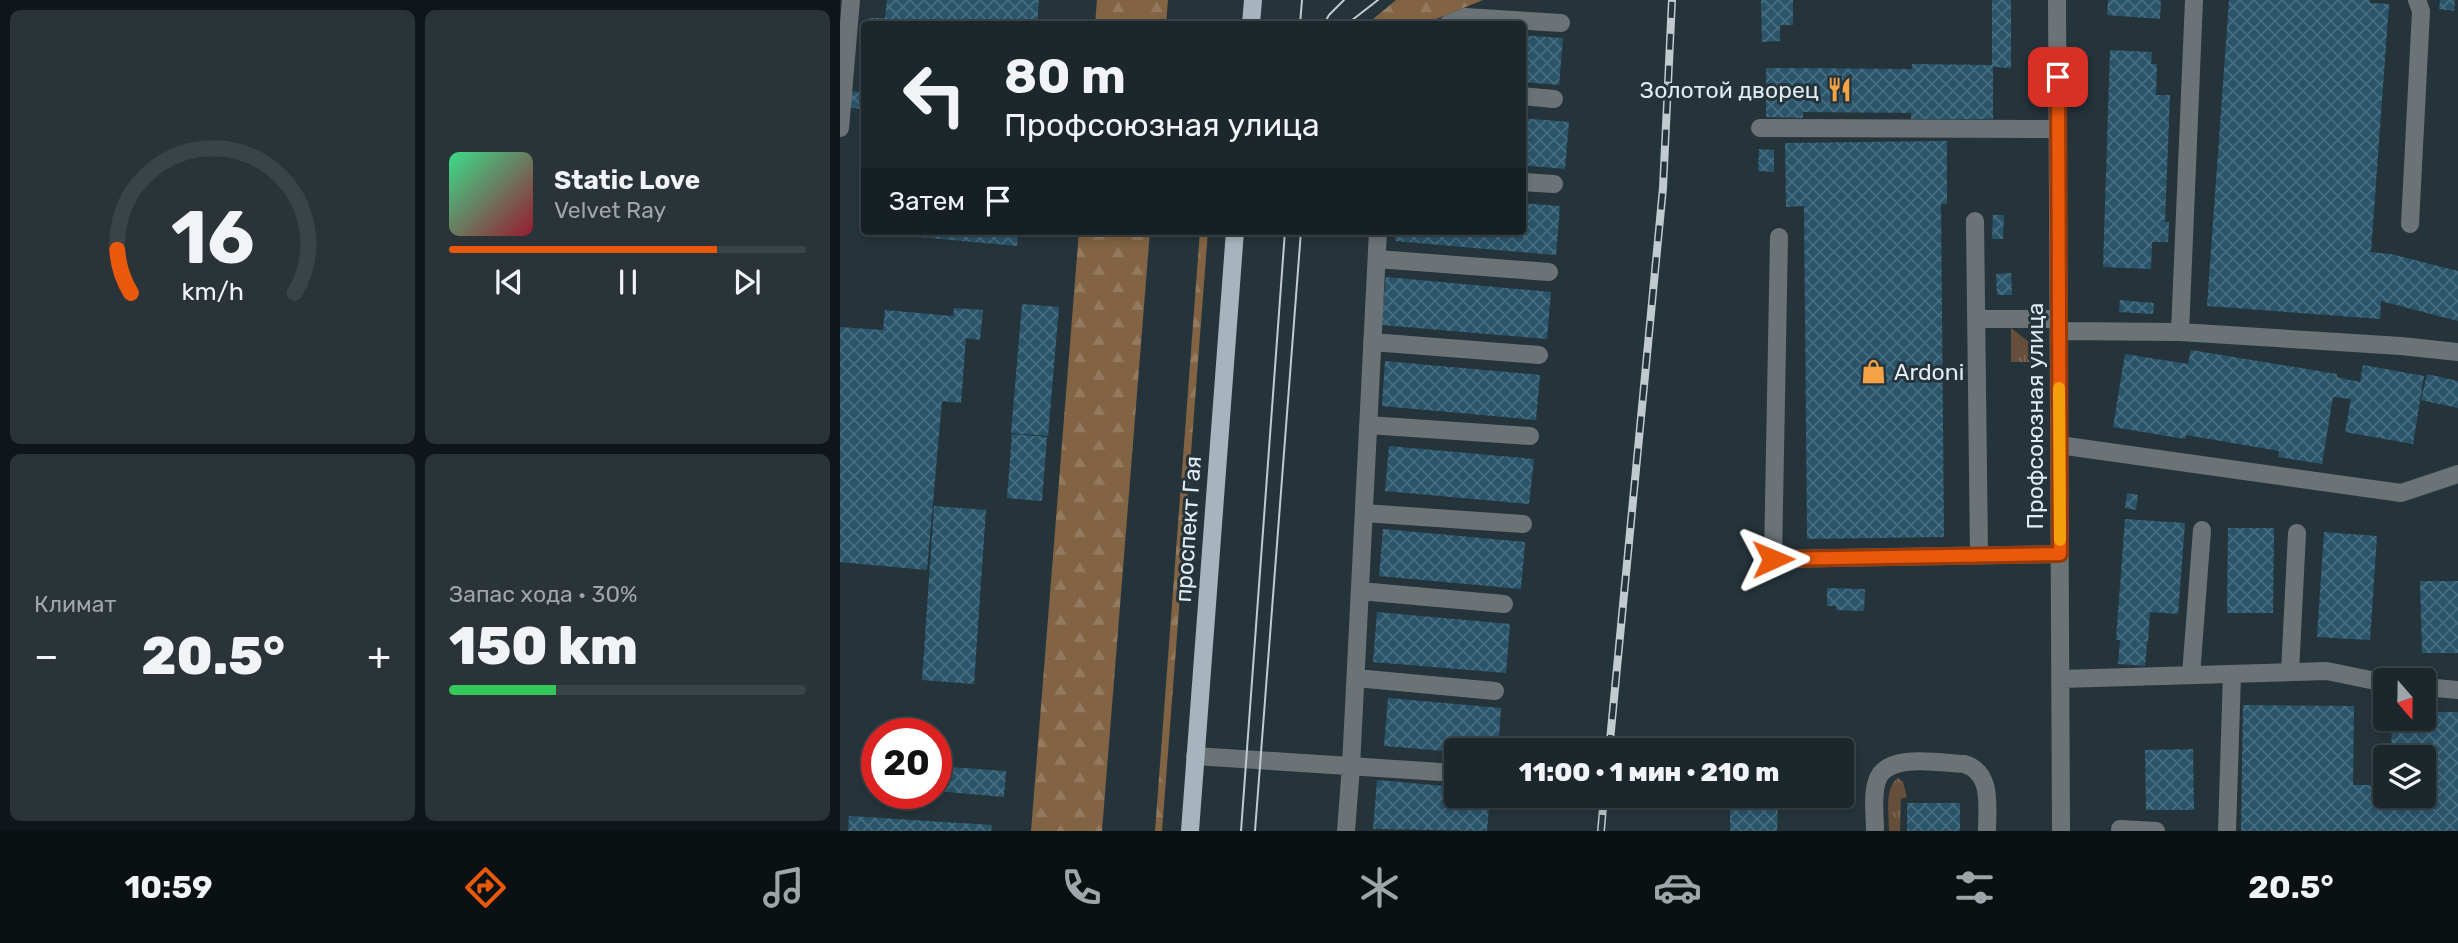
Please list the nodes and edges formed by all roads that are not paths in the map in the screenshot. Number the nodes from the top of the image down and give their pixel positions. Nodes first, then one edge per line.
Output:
1 (851, 0) edge
2 (1253, 0) edge
3 (2057, 0) edge
4 (2194, 0) edge
5 (2417, 0) edge
6 (1251, 21) edge
7 (1454, 21) edge
8 (1561, 23) dead end
9 (1526, 96) edge
10 (1554, 99) dead end
11 (840, 128) edge
12 (1760, 128) dead end
13 (2058, 129) junction
14 (1526, 182) edge
15 (1554, 184) dead end
16 (1975, 221) dead end
17 (2410, 224) dead end
18 (1235, 235) edge
19 (1378, 235) edge
20 (1779, 237) dead end
21 (1377, 259) junction
22 (1549, 272) dead end
23 (1976, 319) junction
24 (2059, 325) junction
25 (2180, 332) junction
26 (1372, 342) junction
27 (2458, 352) edge
28 (1539, 355) dead end
29 (1368, 425) junction
30 (1530, 436) dead end
31 (2059, 445) junction
32 (2458, 474) edge
33 (1364, 513) junction
34 (1523, 524) dead end
35 (2202, 530) dead end
36 (2297, 533) dead end
37 (1979, 554) junction
38 (2060, 554) junction
39 (1360, 592) junction
40 (1504, 604) dead end
41 (2290, 672) junction
42 (2232, 674) junction
43 (2191, 675) junction
44 (1356, 678) junction
45 (2061, 679) junction
46 (2373, 681) edge
47 (2436, 688) edge
48 (2458, 690) edge
49 (1495, 691) dead end
50 (1195, 756) junction
51 (1351, 766) junction
52 (1444, 772) edge
53 (2120, 830) edge
54 (1190, 831) edge
55 (1346, 831) edge
56 (1875, 831) edge
57 (1987, 831) edge
58 (2062, 831) edge
59 (2156, 831) edge
60 (2227, 831) edge

1 - 11 street
2 - 6 main road
3 - 13 street, Профсоюзная улица
4 - 25 street
5 - 17 street
7 - 8 street
9 - 10 street
12 - 13 street
13 - 24 street, Профсоюзная улица
14 - 15 street
16 - 23 street
18 - 50 main road, проспект Гая
19 - 21 street
20 - 37 street
21 - 22 street
21 - 26 street
23 - 24 street
23 - 37 street
24 - 25 street
24 - 31 street, Профсоюзная улица
25 - 27 street
26 - 28 street
26 - 29 street
29 - 30 street
29 - 33 street
31 - 32 street
31 - 38 street, Профсоюзная улица
33 - 34 street
33 - 39 street
35 - 43 street
36 - 41 street
37 - 38 street
38 - 45 street, Профсоюзная улица
39 - 40 street
39 - 44 street
41 - 42 street
41 - 46 street
42 - 43 street
42 - 60 street
43 - 45 street
44 - 49 street
44 - 51 street
45 - 58 street, Профсоюзная улица
47 - 48 street
50 - 51 street
50 - 54 main road, проспект Гая
51 - 52 street
51 - 55 street
53 - 59 street
56 - 57 street

